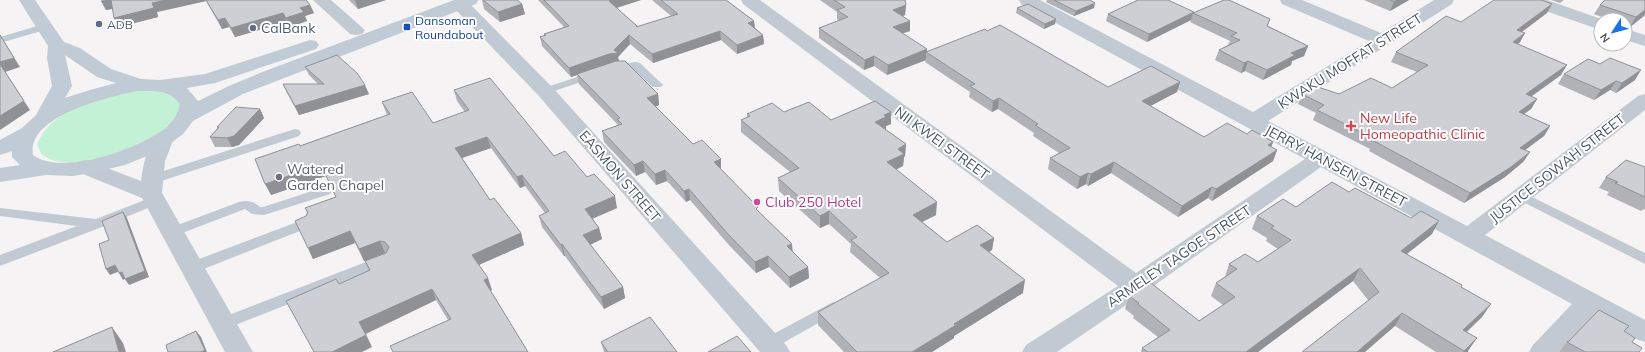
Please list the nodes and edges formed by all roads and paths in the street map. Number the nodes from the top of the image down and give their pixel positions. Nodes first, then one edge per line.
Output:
1 (27, 0) edge
2 (321, 0) edge
3 (749, 0) edge
4 (1027, 0) edge
5 (1288, 0) edge
6 (1446, 0) edge
7 (1531, 0) edge
8 (456, 1) edge
9 (1593, 22) edge
10 (44, 27) junction
11 (356, 30) junction
12 (1633, 37) edge
13 (0, 40) edge
14 (1383, 40) junction
15 (1645, 42) edge
16 (57, 46) junction
17 (138, 85) junction
18 (159, 85) junction
19 (657, 85) dead end
20 (545, 91) junction
21 (1645, 100) edge
22 (186, 117) junction
23 (1253, 121) junction
24 (37, 125) junction
25 (295, 134) dead end
26 (164, 138) junction
27 (0, 149) edge
28 (1320, 158) junction
29 (86, 167) junction
30 (46, 168) junction
31 (0, 175) edge
32 (153, 191) junction
33 (325, 191) dead end
34 (1522, 196) junction
35 (0, 212) edge
36 (97, 224) junction
37 (305, 224) edge
38 (172, 232) junction
39 (1469, 236) junction
40 (385, 259) edge
41 (1645, 259) edge
42 (0, 261) edge
43 (191, 268) junction
44 (1136, 286) junction
45 (849, 299) edge
46 (1589, 303) junction
47 (222, 324) junction
48 (1645, 332) edge
49 (772, 348) edge
50 (239, 352) edge
51 (1036, 352) edge
52 (1543, 352) edge

1 - 10 main road
2 - 11 street
3 - 44 street, NII KWEI STREET
4 - 23 street, JERRY HANSEN STREET
5 - 14 street
6 - 14 street, KWAKU MOFFAT STREET
7 - 9 street
8 - 11 main road
8 - 20 street, EASMON STREET
8 - 22 main road
10 - 13 lane
10 - 16 main road
11 - 18 main road
12 - 15 street
14 - 23 street, KWAKU MOFFAT STREET
16 - 17 main road
16 - 24 main road
17 - 18 main road
17 - 24 main road
18 - 22 main road
19 - 20 lane
20 - 49 street, EASMON STREET
21 - 34 street, JUSTICE SOWAH STREET
22 - 26 main road
23 - 28 street, JERRY HANSEN STREET
24 - 27 main road
24 - 30 main road
25 - 32 lane
26 - 29 main road
26 - 32 street
28 - 39 street, JERRY HANSEN STREET
28 - 44 street, ARMELEY TAGOE STREET
29 - 30 main road
29 - 32 street
30 - 31 main road
32 - 36 lane
32 - 38 street
33 - 38 lane
34 - 39 street, JUSTICE SOWAH STREET
34 - 41 lane
35 - 36 lane
36 - 42 lane
37 - 43 lane
38 - 43 street
39 - 46 street, JERRY HANSEN STREET
40 - 47 lane
43 - 47 street
44 - 51 street, ARMELEY TAGOE STREET
45 - 49 lane
46 - 48 street, JERRY HANSEN STREET
46 - 52 street
47 - 50 street

